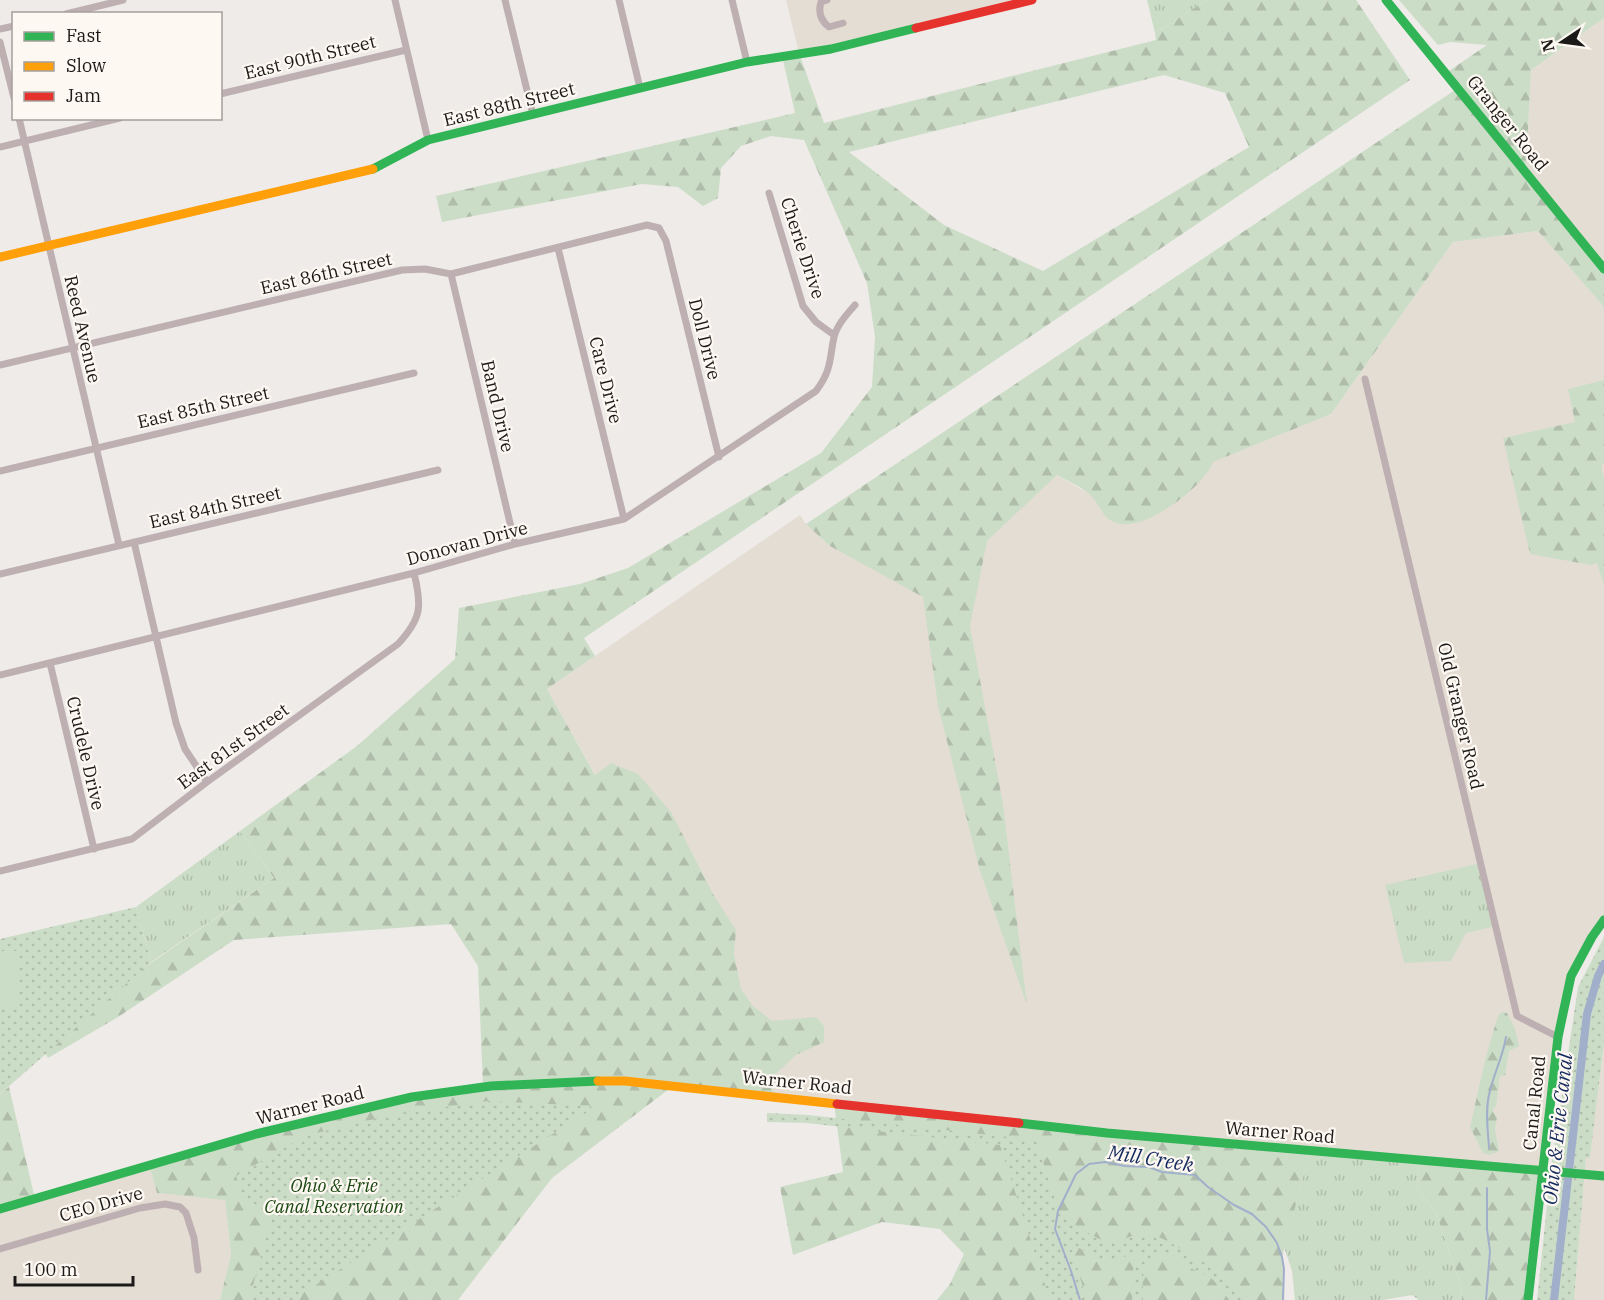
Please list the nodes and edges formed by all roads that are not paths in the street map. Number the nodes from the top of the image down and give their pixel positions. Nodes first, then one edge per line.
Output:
1 (123, 0) edge
2 (395, 0) edge
3 (505, 0) edge
4 (619, 0) edge
5 (732, 0) edge
6 (827, 0) edge
7 (1032, 0) edge
8 (1386, 0) edge
9 (74, 12) edge
10 (843, 23) dead end
11 (0, 42) edge
12 (406, 50) junction
13 (747, 62) junction
14 (640, 88) junction
15 (12, 90) edge
16 (222, 94) edge
17 (533, 115) junction
18 (19, 120) edge
19 (112, 120) edge
20 (428, 140) junction
21 (24, 142) junction
22 (0, 147) edge
23 (769, 193) dead end
24 (659, 228) joint
25 (48, 245) junction
26 (558, 248) junction
27 (0, 257) edge
28 (1604, 269) edge
29 (451, 274) junction
30 (855, 305) dead end
31 (834, 335) junction
32 (72, 348) junction
33 (0, 365) edge
34 (414, 373) dead end
35 (1365, 379) dead end
36 (95, 448) junction
37 (719, 457) junction
38 (438, 470) dead end
39 (0, 471) edge
40 (624, 519) junction
41 (134, 542) junction
42 (516, 544) junction
43 (119, 545) junction
44 (414, 573) junction
45 (0, 574) edge
46 (156, 637) junction
47 (50, 663) junction
48 (0, 675) edge
49 (207, 782) junction
50 (94, 849) junction
51 (0, 871) edge
52 (1604, 920) edge
53 (1558, 1036) junction
54 (1547, 1172) junction
55 (1604, 1176) edge
56 (0, 1209) edge
57 (0, 1249) edge
58 (198, 1270) dead end
59 (1528, 1300) edge

1 - 9 street
2 - 12 street
3 - 17 street
4 - 14 street
5 - 13 street
6 - 10 street
7 - 13 main road, East 88th Street
8 - 28 main road, Granger Road
11 - 15 street
12 - 16 street, East 90th Street
12 - 20 street
13 - 14 main road, East 88th Street
14 - 17 main road, East 88th Street
17 - 20 main road, East 88th Street
18 - 21 street, Reed Avenue
19 - 21 street
20 - 25 main road, East 88th Street
21 - 22 street
21 - 25 street, Reed Avenue
23 - 31 street, Cherie Drive
24 - 26 street, East 86th Street
24 - 37 street, Doll Drive
25 - 27 main road, East 88th Street
25 - 32 street, Reed Avenue
26 - 29 street, East 86th Street
26 - 40 street, Care Drive
29 - 32 street, East 86th Street
29 - 42 street, Band Drive
30 - 31 street, Donovan Drive
31 - 37 street, Donovan Drive
32 - 33 street, East 86th Street
32 - 36 street, Reed Avenue
34 - 36 street, East 85th Street
35 - 53 street, Old Granger Road
36 - 39 street, East 85th Street
36 - 43 street, Reed Avenue
37 - 40 street, Donovan Drive
38 - 41 street, East 84th Street
40 - 42 street, Donovan Drive
41 - 43 street, East 84th Street
41 - 46 street
42 - 44 street, Donovan Drive
43 - 45 street, East 84th Street
44 - 46 street, Donovan Drive
44 - 49 street, East 81st Street
46 - 47 street, Donovan Drive
46 - 49 street
47 - 48 street, Donovan Drive
47 - 50 street, Crudele Drive
49 - 50 street, East 81st Street
50 - 51 street, East 81st Street
52 - 53 main road, Canal Road
53 - 54 main road, Canal Road
54 - 55 main road, Warner Road
54 - 56 main road, Warner Road
54 - 59 main road, Canal Road
57 - 58 street, CEO Drive

